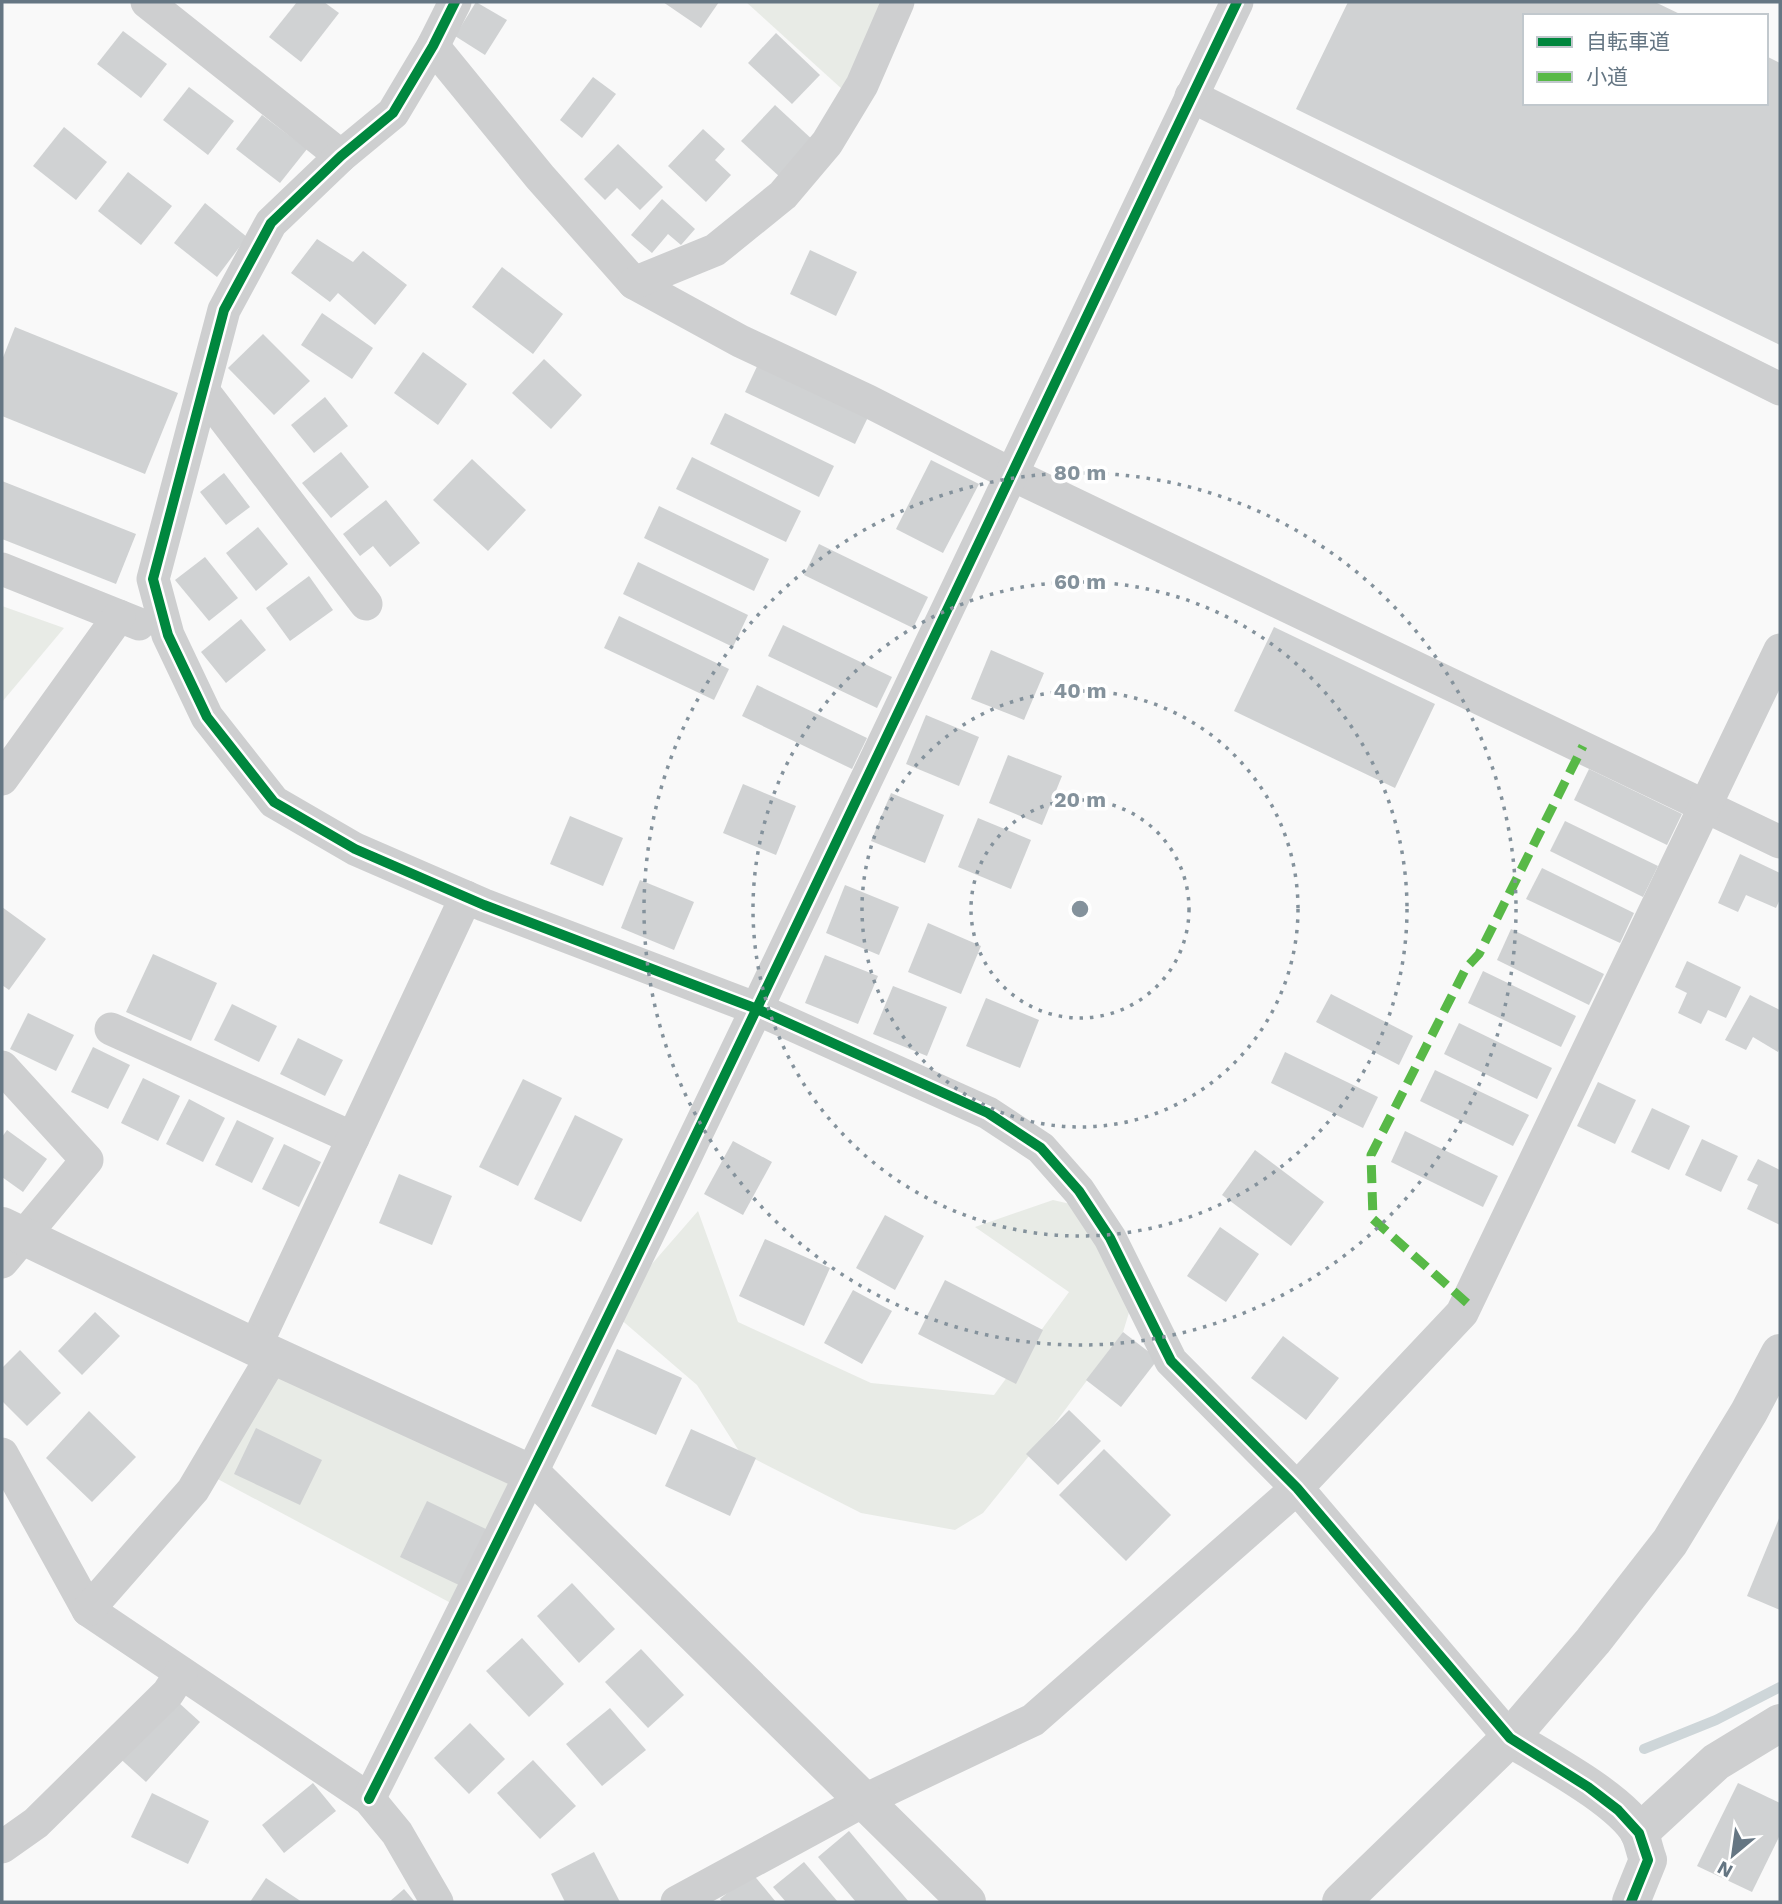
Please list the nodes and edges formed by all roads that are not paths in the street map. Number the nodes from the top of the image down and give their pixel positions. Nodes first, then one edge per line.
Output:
1 (148, 2) edge
2 (455, 2) edge
3 (898, 2) edge
4 (1237, 2) edge
5 (433, 46) junction
6 (1191, 96) junction
7 (341, 156) junction
8 (634, 283) junction
9 (1780, 389) edge
10 (204, 392) junction
11 (1011, 474) junction
12 (2, 569) edge
13 (366, 604) dead end
14 (118, 616) junction
15 (168, 635) junction
16 (1780, 650) edge
17 (2, 779) edge
18 (1705, 805) junction
19 (1780, 842) edge
20 (466, 897) junction
21 (757, 1009) junction
22 (111, 1028) dead end
23 (2, 1067) edge
24 (353, 1138) junction
25 (8, 1241) edge
26 (264, 1351) junction
27 (1780, 1353) edge
28 (2, 1454) edge
29 (532, 1474) junction
30 (1297, 1488) junction
31 (88, 1610) junction
32 (181, 1672) junction
33 (1780, 1723) edge
34 (1510, 1738) junction
35 (369, 1799) junction
36 (865, 1801) junction
37 (1639, 1833) junction
38 (2, 1847) edge
39 (437, 1902) edge
40 (677, 1902) edge
41 (967, 1902) edge
42 (1341, 1902) edge
43 (1630, 1902) edge

1 - 7 street
2 - 5 street
3 - 8 street
4 - 6 street
5 - 7 street
5 - 8 street
6 - 9 street
6 - 11 street
7 - 10 street
8 - 11 street
10 - 13 street
10 - 15 street
11 - 18 street
11 - 21 street
12 - 14 street
14 - 15 street
14 - 17 street
15 - 20 street
16 - 18 street
18 - 19 street
18 - 30 street
20 - 21 street
20 - 24 street
21 - 29 street
21 - 30 street
22 - 24 street
23 - 25 street
24 - 26 street
25 - 26 street
26 - 29 street
26 - 31 street
27 - 34 street
28 - 31 street
29 - 35 street
29 - 36 street
30 - 34 street
30 - 36 street
31 - 32 street
32 - 35 street
32 - 38 street
33 - 37 street
34 - 37 street
34 - 42 street
35 - 39 street
36 - 40 street
36 - 41 street
37 - 43 street

